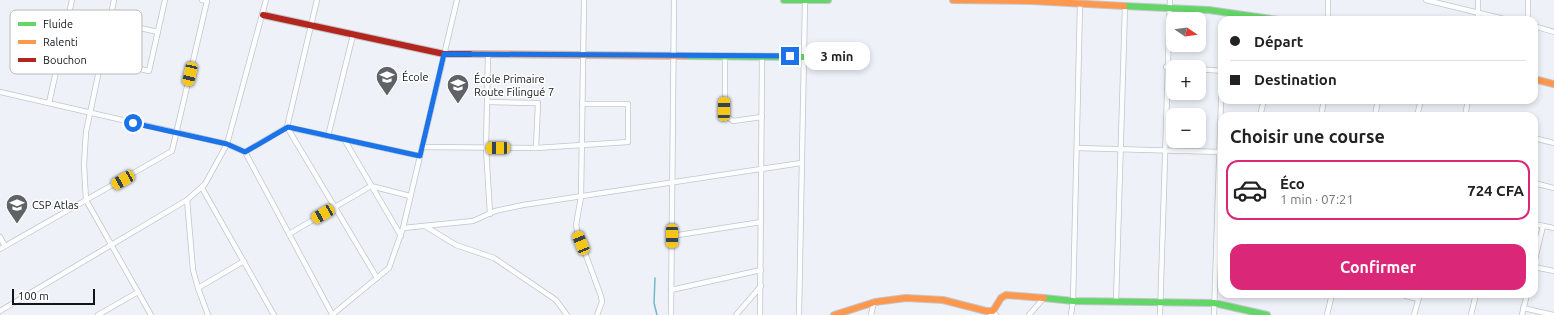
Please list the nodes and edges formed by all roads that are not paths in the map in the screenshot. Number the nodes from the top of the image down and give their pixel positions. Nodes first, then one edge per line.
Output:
1 (72, 0) edge
2 (114, 0) edge
3 (165, 0) edge
4 (202, 0) edge
5 (266, 0) edge
6 (317, 0) edge
7 (457, 0) edge
8 (584, 0) edge
9 (674, 0) edge
10 (784, 0) edge
11 (828, 0) edge
12 (953, 0) edge
13 (1170, 0) edge
14 (1328, 0) edge
15 (1426, 0) edge
16 (1478, 0) edge
17 (1528, 0) edge
18 (805, 1) junction
19 (1032, 1) edge
20 (1080, 4) junction
21 (1125, 7) junction
22 (70, 10) edge
23 (112, 10) edge
24 (1169, 10) junction
25 (1478, 13) junction
26 (263, 15) junction
27 (1251, 16) edge
28 (1328, 16) edge
29 (1491, 16) edge
30 (1528, 16) edge
31 (311, 26) junction
32 (1538, 27) edge
33 (142, 29) edge
34 (158, 32) junction
35 (1554, 32) edge
36 (353, 35) junction
37 (444, 54) junction
38 (488, 54) junction
39 (583, 55) junction
40 (673, 56) junction
41 (725, 56) junction
42 (762, 56) junction
43 (803, 56) junction
44 (1166, 60) edge
45 (1166, 67) edge
46 (142, 70) edge
47 (1206, 70) edge
48 (1218, 71) edge
49 (55, 74) edge
50 (98, 74) edge
51 (1538, 80) edge
52 (1554, 84) edge
53 (0, 92) edge
54 (487, 102) junction
55 (49, 103) junction
56 (582, 104) junction
57 (89, 112) junction
58 (762, 117) junction
59 (288, 127) junction
60 (177, 133) junction
61 (328, 136) junction
62 (344, 139) junction
63 (1538, 139) edge
64 (1554, 143) edge
65 (227, 144) junction
66 (422, 146) junction
67 (582, 146) junction
68 (486, 148) junction
69 (536, 148) junction
70 (1076, 148) junction
71 (1120, 149) junction
72 (1164, 150) junction
73 (245, 152) junction
74 (1218, 152) edge
75 (420, 156) junction
76 (801, 163) junction
77 (762, 169) junction
78 (672, 183) junction
79 (1538, 184) edge
80 (371, 186) junction
81 (202, 188) junction
82 (1554, 188) edge
83 (410, 196) junction
84 (581, 197) junction
85 (86, 200) junction
86 (187, 200) junction
87 (335, 208) junction
88 (490, 214) junction
89 (761, 222) junction
90 (1218, 224) edge
91 (1538, 225) edge
92 (425, 226) junction
93 (1543, 226) junction
94 (403, 228) junction
95 (1554, 228) edge
96 (289, 234) junction
97 (400, 236) junction
98 (672, 236) junction
99 (0, 237) edge
100 (111, 245) junction
101 (5, 246) junction
102 (1216, 247) joint
103 (1538, 247) edge
104 (0, 249) edge
105 (244, 261) junction
106 (1538, 268) edge
107 (761, 270) junction
108 (1554, 271) edge
109 (377, 278) junction
110 (760, 286) junction
111 (198, 288) junction
112 (671, 290) junction
113 (138, 292) junction
114 (1331, 298) edge
115 (1419, 298) edge
116 (1475, 298) edge
117 (1526, 298) edge
118 (1042, 300) junction
119 (1073, 301) junction
120 (874, 302) junction
121 (1116, 302) junction
122 (1160, 302) junction
123 (1214, 303) junction
124 (1523, 308) junction
125 (0, 311) edge
126 (993, 314) edge
127 (1258, 314) edge
128 (98, 315) edge
129 (151, 315) edge
130 (208, 315) edge
131 (274, 315) edge
132 (332, 315) edge
133 (567, 315) edge
134 (597, 315) edge
135 (671, 315) edge
136 (736, 315) edge
137 (760, 315) edge
138 (799, 315) edge
139 (837, 315) edge
140 (871, 315) edge
141 (1029, 315) edge
142 (1071, 315) edge
143 (1160, 315) edge
144 (1214, 315) edge
145 (1266, 315) edge
146 (1327, 315) edge
147 (1414, 315) edge
148 (1472, 315) edge
149 (1522, 315) edge
150 (1554, 315) edge

1 - 22 street
2 - 23 street
3 - 34 street
4 - 60 street
5 - 26 street
6 - 31 street
7 - 37 street
8 - 39 street
9 - 40 street
10 - 18 street
11 - 18 street
12 - 19 street
13 - 24 street
14 - 28 street
15 - 25 street
16 - 25 street
17 - 30 street
18 - 43 street
19 - 20 street
20 - 21 street
20 - 70 street
21 - 24 street
21 - 71 street
24 - 27 street
24 - 44 street
25 - 29 street
26 - 31 street
26 - 65 street
31 - 36 street
31 - 59 street
32 - 35 street
33 - 34 street
34 - 46 street
36 - 37 street
36 - 61 street
37 - 38 street
37 - 66 street
38 - 39 street
38 - 54 street
39 - 40 street
39 - 56 street
40 - 41 street
40 - 78 street
41 - 42 street
41 - 58 street
42 - 43 street
42 - 58 street
43 - 76 street
45 - 72 street
47 - 48 street
49 - 55 street
50 - 57 street
51 - 52 street
53 - 55 street
54 - 68 street
54 - 69 street
55 - 57 street
56 - 67 street
56 - 67 street
57 - 60 street
57 - 85 street
58 - 77 street
59 - 61 street
59 - 73 street
59 - 87 street
60 - 65 street
60 - 85 street
61 - 62 street
62 - 75 street
62 - 80 street
63 - 64 street
65 - 73 street
65 - 81 street
66 - 68 street
66 - 75 street
67 - 69 street
67 - 84 street
68 - 69 street
68 - 88 street
70 - 71 street
70 - 119 street
71 - 72 street
71 - 121 street
72 - 74 street
72 - 122 street
73 - 96 street
75 - 83 street
76 - 77 street
76 - 138 street
77 - 78 street
77 - 89 street
78 - 84 street
78 - 98 street
79 - 82 street
80 - 83 street
80 - 87 street
80 - 97 street
81 - 86 street
81 - 105 street
83 - 94 street
84 - 88 street
84 - 134 street
85 - 100 street
85 - 101 street
86 - 100 street
86 - 111 street
87 - 96 street
87 - 109 street
88 - 92 street
89 - 98 street
89 - 107 street
90 - 102 street
91 - 93 street
92 - 94 street
92 - 133 street
93 - 95 street
93 - 103 street
94 - 97 street
96 - 132 street
97 - 109 street
98 - 112 street
99 - 101 street
100 - 113 street
100 - 125 street
101 - 104 street
102 - 123 street
105 - 111 street
105 - 131 street
106 - 108 street
107 - 110 street
107 - 112 street
109 - 132 street
110 - 136 street
110 - 137 street
111 - 130 street
112 - 135 street
113 - 128 street
113 - 129 street
114 - 146 street
115 - 147 street
116 - 148 street
117 - 124 street
118 - 119 street
118 - 126 street
118 - 141 street
119 - 121 street
119 - 142 street
120 - 126 street
120 - 139 street
120 - 140 street
121 - 122 street
122 - 123 street
122 - 143 street
123 - 127 street
123 - 144 street
124 - 149 street
124 - 150 street
127 - 145 street

